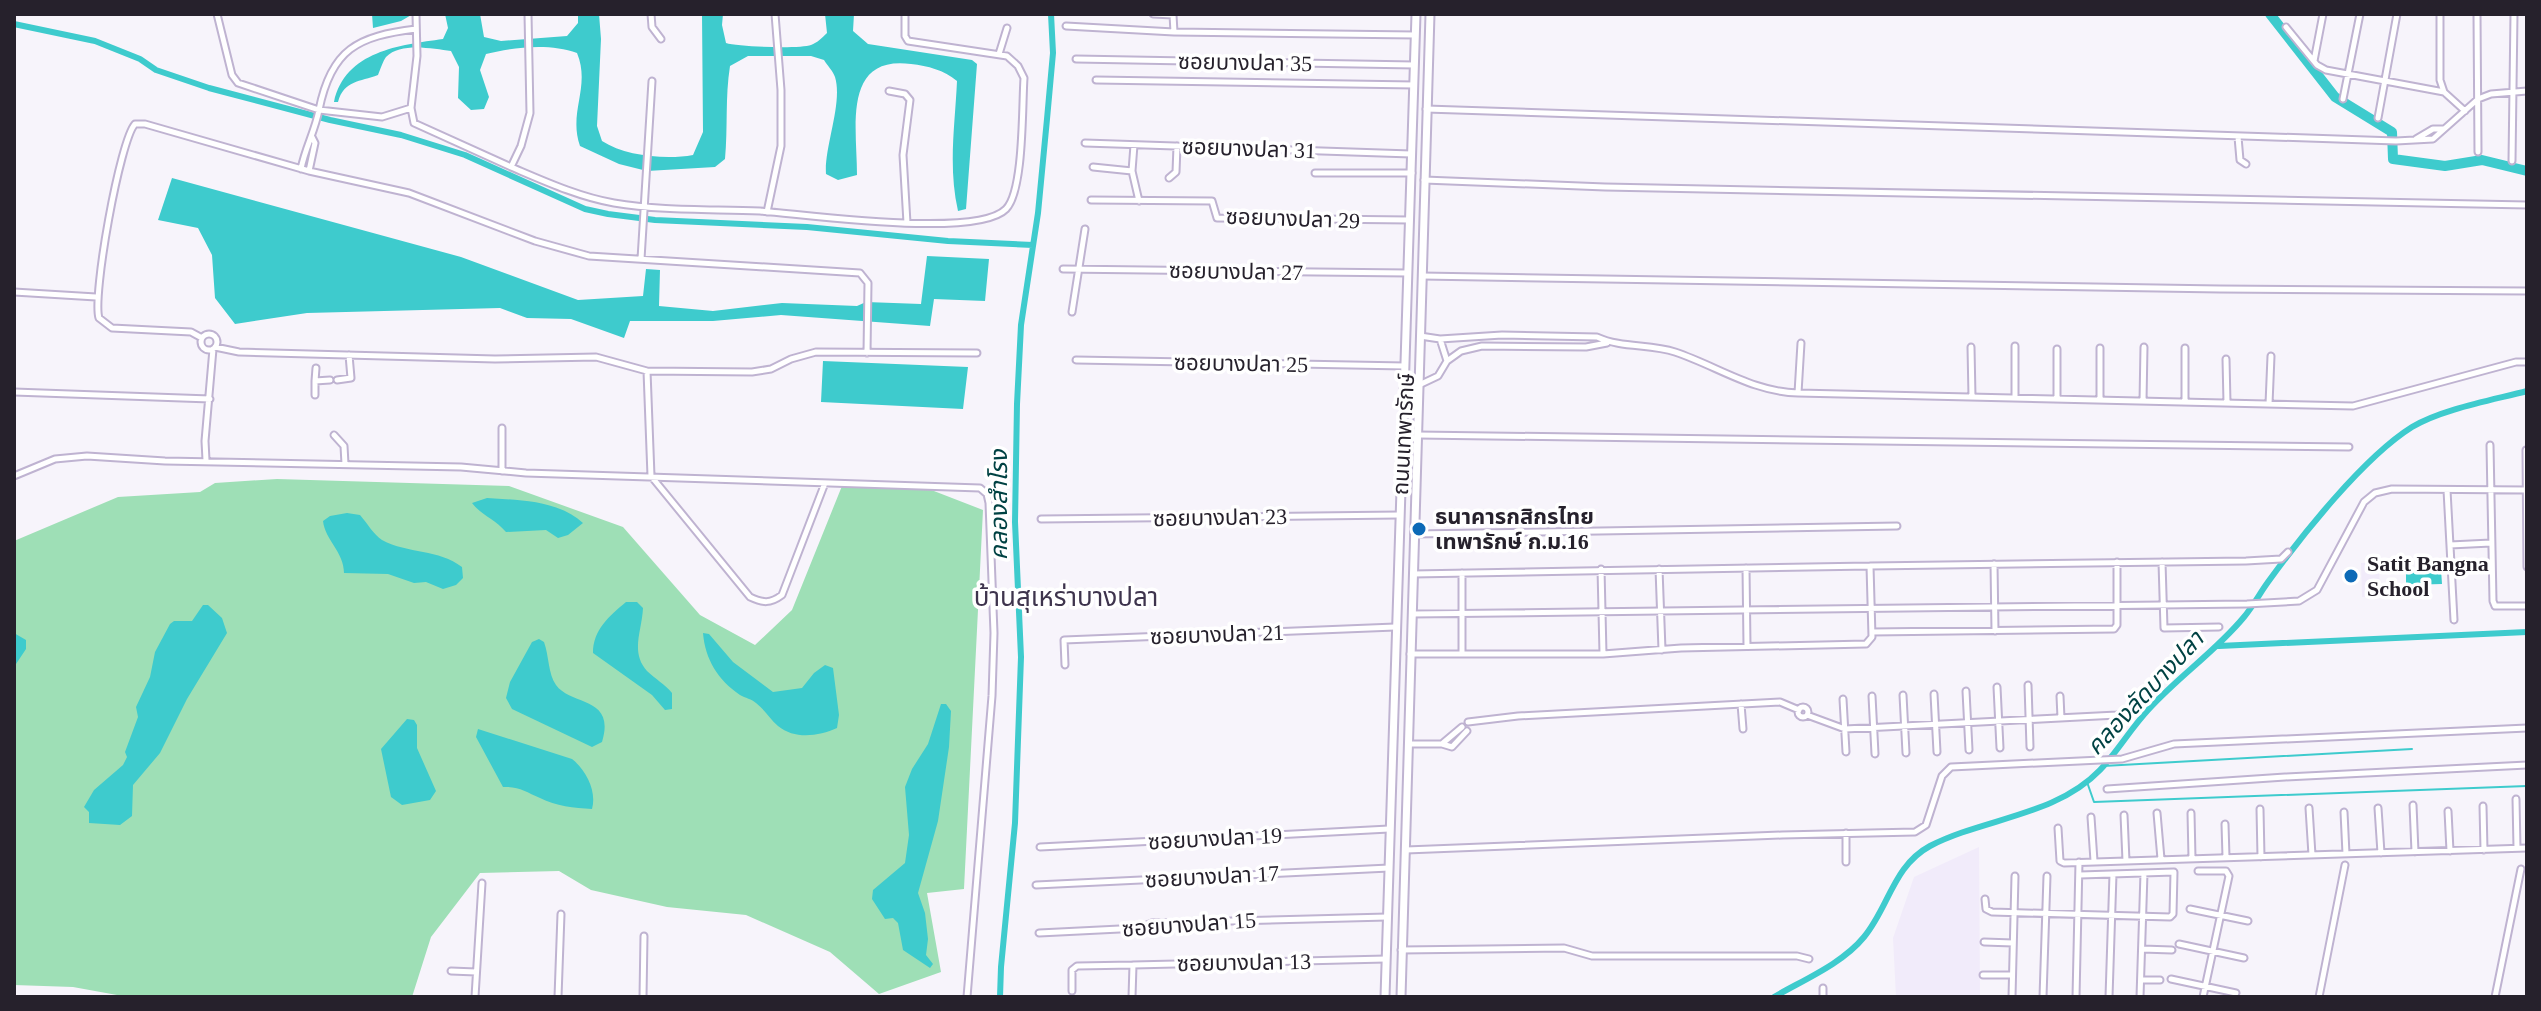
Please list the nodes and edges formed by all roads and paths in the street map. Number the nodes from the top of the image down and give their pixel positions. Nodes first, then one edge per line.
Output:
1 (217, 14) edge
2 (528, 14) edge
3 (651, 14) edge
4 (775, 14) edge
5 (905, 14) edge
6 (1153, 14) edge
7 (1416, 14) edge
8 (1430, 14) edge
9 (2323, 14) edge
10 (2360, 14) edge
11 (2397, 14) edge
12 (2440, 14) edge
13 (2477, 14) edge
14 (2514, 14) edge
15 (416, 15) edge
16 (1066, 26) dead end
17 (2286, 27) dead end
18 (1007, 28) dead end
19 (416, 29) junction
20 (1174, 32) junction
21 (1415, 35) junction
22 (661, 39) dead end
23 (999, 54) junction
24 (1076, 59) dead end
25 (2314, 62) junction
26 (1414, 65) junction
27 (2348, 74) junction
28 (1096, 80) dead end
29 (652, 81) dead end
30 (2385, 81) junction
31 (1414, 85) junction
32 (889, 91) dead end
33 (2513, 91) junction
34 (2527, 91) edge
35 (2444, 92) junction
36 (2343, 99) dead end
37 (2478, 99) junction
38 (411, 108) junction
39 (1426, 109) junction
40 (2465, 111) junction
41 (318, 112) junction
42 (2378, 118) dead end
43 (312, 137) junction
44 (2238, 137) junction
45 (1085, 143) dead end
46 (1134, 145) junction
47 (1177, 146) junction
48 (2478, 152) dead end
49 (1412, 154) junction
50 (2512, 161) dead end
51 (2246, 164) dead end
52 (511, 167) junction
53 (1093, 167) dead end
54 (301, 169) junction
55 (309, 171) junction
56 (1132, 171) junction
57 (1315, 173) dead end
58 (1412, 173) junction
59 (1169, 178) dead end
60 (1424, 180) junction
61 (1091, 200) dead end
62 (1139, 201) junction
63 (2527, 205) edge
64 (643, 206) junction
65 (767, 212) junction
66 (1411, 220) junction
67 (907, 223) junction
68 (1085, 229) dead end
69 (1410, 246) junction
70 (1423, 246) junction
71 (641, 259) junction
72 (1063, 269) dead end
73 (1078, 269) junction
74 (1409, 273) junction
75 (1422, 276) junction
76 (2527, 291) edge
77 (14, 292) edge
78 (96, 297) junction
79 (1072, 312) dead end
80 (1420, 336) junction
81 (202, 338) junction
82 (1440, 339) junction
83 (1456, 339) junction
84 (1608, 342) junction
85 (1801, 343) dead end
86 (2015, 346) dead end
87 (1971, 347) dead end
88 (2144, 347) dead end
89 (214, 348) junction
90 (2100, 348) dead end
91 (2185, 348) dead end
92 (2057, 349) dead end
93 (205, 350) junction
94 (1461, 351) junction
95 (867, 353) junction
96 (977, 353) dead end
97 (349, 355) junction
98 (2271, 356) dead end
99 (2226, 359) dead end
100 (1076, 360) dead end
101 (1447, 361) junction
102 (2527, 362) edge
103 (1406, 366) junction
104 (210, 368) junction
105 (316, 368) dead end
106 (647, 371) junction
107 (315, 381) junction
108 (1419, 385) junction
109 (14, 392) edge
110 (1798, 393) junction
111 (315, 395) dead end
112 (1972, 397) junction
113 (2015, 398) junction
114 (210, 399) junction
115 (2057, 399) junction
116 (2100, 400) junction
117 (2143, 401) junction
118 (2185, 402) junction
119 (2227, 403) junction
120 (2269, 404) junction
121 (502, 428) dead end
122 (334, 435) dead end
123 (1417, 435) junction
124 (2490, 445) dead end
125 (2349, 447) dead end
126 (2526, 450) edge
127 (206, 460) junction
128 (345, 464) junction
129 (502, 471) junction
130 (14, 476) edge
131 (651, 476) junction
132 (825, 483) junction
133 (2447, 489) junction
134 (2490, 489) junction
135 (2526, 490) edge
136 (1399, 515) junction
137 (1041, 519) dead end
138 (1897, 526) dead end
139 (1414, 534) junction
140 (2491, 543) junction
141 (2450, 545) junction
142 (2288, 552) dead end
143 (2117, 562) junction
144 (2162, 562) junction
145 (1994, 564) junction
146 (1870, 566) junction
147 (2527, 567) edge
148 (1746, 568) junction
149 (1601, 569) junction
150 (1659, 569) junction
151 (1462, 573) junction
152 (1413, 574) junction
153 (2162, 605) junction
154 (2117, 606) junction
155 (2527, 606) edge
156 (1995, 607) junction
157 (1746, 609) junction
158 (1871, 609) junction
159 (1660, 611) junction
160 (1602, 612) junction
161 (1411, 614) junction
162 (1461, 614) junction
163 (2454, 620) dead end
164 (1395, 627) junction
165 (2219, 627) dead end
166 (1995, 631) junction
167 (1872, 632) junction
168 (1747, 646) junction
169 (1662, 650) junction
170 (1410, 654) junction
171 (1462, 654) junction
172 (1603, 654) junction
173 (1065, 665) dead end
174 (2158, 679) dead end
175 (2028, 685) dead end
176 (1997, 687) dead end
177 (1966, 691) dead end
178 (1934, 694) dead end
179 (1903, 695) dead end
180 (1872, 696) dead end
181 (2060, 696) dead end
182 (1843, 699) dead end
183 (1741, 704) junction
184 (2061, 718) junction
185 (2029, 720) junction
186 (1998, 721) junction
187 (1470, 723) dead end
188 (1968, 723) junction
189 (1935, 724) junction
190 (1905, 726) junction
191 (1873, 728) junction
192 (2527, 728) edge
193 (1743, 729) dead end
194 (1845, 729) junction
195 (1462, 732) dead end
196 (1407, 744) junction
197 (2030, 747) dead end
198 (2000, 748) dead end
199 (1969, 750) dead end
200 (1846, 752) dead end
201 (1937, 752) dead end
202 (1906, 753) dead end
203 (1875, 754) dead end
204 (2527, 765) edge
205 (2107, 789) dead end
206 (2516, 799) dead end
207 (2413, 805) dead end
208 (2483, 806) dead end
209 (2309, 808) dead end
210 (2378, 808) dead end
211 (2260, 809) dead end
212 (2448, 811) dead end
213 (2344, 812) dead end
214 (2157, 813) dead end
215 (2191, 813) dead end
216 (2124, 815) dead end
217 (2091, 817) dead end
218 (2225, 824) dead end
219 (2058, 828) dead end
220 (1389, 829) junction
221 (1846, 833) junction
222 (1040, 847) dead end
223 (2517, 848) junction
224 (2527, 848) edge
225 (1404, 850) junction
226 (2484, 850) junction
227 (2450, 851) junction
228 (2415, 852) junction
229 (2381, 853) junction
230 (2346, 854) junction
231 (2312, 855) junction
232 (2226, 857) junction
233 (2261, 857) junction
234 (2192, 858) junction
235 (2161, 859) junction
236 (2094, 861) junction
237 (2126, 861) junction
238 (1846, 862) dead end
239 (2079, 862) junction
240 (2345, 865) dead end
241 (1389, 868) junction
242 (2521, 869) dead end
243 (2198, 871) dead end
244 (2144, 873) junction
245 (2113, 874) junction
246 (2080, 875) junction
247 (2015, 876) dead end
248 (2047, 876) dead end
249 (482, 883) dead end
250 (1036, 885) dead end
251 (1985, 899) dead end
252 (2190, 909) dead end
253 (2014, 912) junction
254 (2046, 913) junction
255 (561, 914) dead end
256 (2079, 914) junction
257 (2220, 915) junction
258 (2112, 916) junction
259 (1387, 917) junction
260 (2143, 917) junction
261 (2248, 921) dead end
262 (1039, 933) dead end
263 (644, 936) dead end
264 (1984, 942) dead end
265 (2013, 943) junction
266 (2179, 944) dead end
267 (2142, 949) junction
268 (1401, 950) junction
269 (2172, 950) dead end
270 (2212, 951) junction
271 (2244, 958) dead end
272 (1386, 959) junction
273 (1809, 959) dead end
274 (1133, 965) junction
275 (451, 971) dead end
276 (476, 972) junction
277 (1983, 975) dead end
278 (2012, 975) junction
279 (2171, 979) dead end
280 (2140, 980) junction
281 (2160, 980) dead end
282 (2205, 987) junction
283 (1823, 988) dead end
284 (1072, 991) dead end
285 (2236, 993) dead end
286 (475, 997) edge
287 (558, 997) edge
288 (643, 997) edge
289 (967, 997) edge
290 (1132, 997) edge
291 (1385, 997) edge
292 (1401, 997) edge
293 (1823, 997) edge
294 (2012, 997) edge
295 (2043, 997) edge
296 (2076, 997) edge
297 (2109, 997) edge
298 (2140, 997) edge
299 (2203, 997) edge
300 (2319, 997) edge
301 (2495, 997) edge

1 - 41 street
2 - 52 street
3 - 22 street
4 - 65 street
5 - 23 street
6 - 20 street
7 - 21 main road, ถนนเทพารักษ์
8 - 39 main road, ถนนเทพารักษ์
9 - 25 street
10 - 27 street
11 - 30 street
12 - 35 street
13 - 37 street
14 - 33 street
15 - 19 street
16 - 20 street
17 - 25 street
18 - 23 street
19 - 38 street
19 - 41 street
20 - 21 street
21 - 26 main road, ถนนเทพารักษ์
23 - 67 street
24 - 26 street, ซอยบางปลา 35
25 - 27 street
26 - 31 main road, ถนนเทพารักษ์
27 - 30 street
27 - 36 street
28 - 31 street
29 - 64 street
30 - 35 street
30 - 42 street
31 - 49 main road, ถนนเทพารักษ์
32 - 67 street
33 - 34 street
33 - 37 street
33 - 50 street
35 - 40 street
37 - 40 street
37 - 48 street
38 - 41 street
38 - 52 street
39 - 44 street
39 - 60 main road, ถนนเทพารักษ์
40 - 44 street
41 - 43 street
43 - 54 street
43 - 55 street
44 - 51 street
45 - 46 street, ซอยบางปลา 31
46 - 47 street, ซอยบางปลา 31
46 - 56 street
47 - 49 street, ซอยบางปลา 31
47 - 59 street
49 - 58 main road, ถนนเทพารักษ์
52 - 64 street
53 - 56 street
54 - 55 street
54 - 78 street
55 - 71 street
56 - 62 street
57 - 58 street
58 - 66 main road, ถนนเทพารักษ์
60 - 63 street
60 - 70 main road, ถนนเทพารักษ์
61 - 62 street, ซอยบางปลา 29
62 - 66 street, ซอยบางปลา 29
64 - 65 street
64 - 71 street
65 - 67 street
66 - 69 main road, ถนนเทพารักษ์
68 - 73 street
69 - 70 main road
69 - 74 main road, ถนนเทพารักษ์
70 - 75 main road, ถนนเทพารักษ์
71 - 95 street
72 - 73 street, ซอยบางปลา 27
73 - 74 street, ซอยบางปลา 27
73 - 79 street
74 - 103 main road, ถนนเทพารักษ์
75 - 76 street
75 - 80 main road, ถนนเทพารักษ์
77 - 78 street
78 - 81 street
80 - 82 street
80 - 108 main road, ถนนเทพารักษ์
81 - 89 street
81 - 93 street
82 - 83 street
82 - 101 street
83 - 84 street
83 - 94 street
84 - 94 street
84 - 110 street
85 - 110 street
86 - 113 street
87 - 112 street
88 - 117 street
89 - 93 street
89 - 97 street
89 - 104 street
90 - 116 street
91 - 118 street
92 - 115 street
93 - 104 street
94 - 101 street
95 - 96 street
95 - 106 street
97 - 106 street
97 - 107 street
98 - 120 street
99 - 119 street
100 - 103 street, ซอยบางปลา 25
101 - 108 street
102 - 120 street
103 - 136 main road, ถนนเทพารักษ์
104 - 114 street
105 - 107 street
106 - 131 street
107 - 111 street
108 - 123 main road, ถนนเทพารักษ์
109 - 114 street
110 - 112 street
112 - 113 street
113 - 115 street
114 - 127 street
115 - 116 street
116 - 117 street
117 - 118 street
118 - 119 street
119 - 120 street
121 - 129 street
122 - 128 street
123 - 125 street
123 - 139 main road, ถนนเทพารักษ์
124 - 134 street
126 - 135 street
127 - 128 street
127 - 130 street
128 - 129 street
129 - 131 street
131 - 132 street
131 - 132 street
132 - 289 street
133 - 134 street
133 - 141 street
133 - 153 street
134 - 135 street
134 - 140 street
135 - 147 street
136 - 137 street, ซอยบางปลา 23
136 - 164 main road, ถนนเทพารักษ์
138 - 139 street
139 - 152 main road, ถนนเทพารักษ์
140 - 141 street
140 - 155 street
141 - 163 street
142 - 144 street
143 - 144 street
143 - 145 street
143 - 154 street
144 - 153 street
145 - 146 street
145 - 156 street
146 - 148 street
146 - 158 street
148 - 150 street
148 - 157 street
149 - 150 street
149 - 151 street
149 - 160 street
150 - 159 street
151 - 152 street
151 - 162 street
152 - 161 main road, ถนนเทพารักษ์
153 - 154 street
153 - 165 street
154 - 156 street
154 - 166 street
156 - 158 street
156 - 166 street
157 - 158 street
157 - 159 street
157 - 168 street
158 - 167 street
159 - 160 street
159 - 169 street
160 - 162 street
160 - 172 street
161 - 162 street
161 - 170 main road, ถนนเทพารักษ์
162 - 171 street
164 - 173 street, ซอยบางปลา 21
164 - 220 main road, ถนนเทพารักษ์
166 - 167 street
167 - 168 street
168 - 169 street
169 - 172 street
170 - 171 street
170 - 196 main road, ถนนเทพารักษ์
171 - 172 street
174 - 184 street
175 - 185 street
176 - 186 street
177 - 188 street
178 - 189 street
179 - 190 street
180 - 191 street
181 - 184 street
182 - 194 street
183 - 187 street
183 - 193 street
183 - 194 street
184 - 185 street
185 - 186 street
185 - 197 street
186 - 188 street
186 - 198 street
188 - 189 street
188 - 199 street
189 - 190 street
189 - 201 street
190 - 191 street
190 - 202 street
191 - 194 street
191 - 203 street
192 - 221 street
194 - 200 street
195 - 196 street
196 - 225 main road, ถนนเทพารักษ์
204 - 205 street
206 - 223 street
207 - 228 street
208 - 226 street
209 - 231 street
210 - 229 street
211 - 233 street
212 - 227 street
213 - 230 street
214 - 235 street
215 - 234 street
216 - 237 street
217 - 236 street
218 - 232 street
219 - 239 street
220 - 222 street, ซอยบางปลา 19
220 - 241 main road, ถนนเทพารักษ์
221 - 225 street
221 - 238 street
223 - 224 street
223 - 226 street
225 - 268 main road, ถนนเทพารักษ์
226 - 227 street
227 - 228 street
228 - 229 street
229 - 230 street
230 - 231 street
231 - 233 street
232 - 233 street
232 - 234 street
234 - 235 street
235 - 237 street
236 - 237 street
236 - 239 street
239 - 246 street
240 - 300 street
241 - 250 street, ซอยบางปลา 17
241 - 259 main road, ถนนเทพารักษ์
242 - 301 street
243 - 257 street
244 - 245 street
244 - 260 street
244 - 260 street
245 - 246 street
245 - 258 street
246 - 256 street
247 - 253 street
248 - 254 street
249 - 276 street
251 - 253 street
252 - 257 street
253 - 254 street
253 - 265 street
254 - 256 street
254 - 295 street
255 - 287 street
256 - 258 street
256 - 296 street
257 - 261 street
257 - 270 street
258 - 260 street
258 - 297 street
259 - 262 street, ซอยบางปลา 15
259 - 272 main road, ถนนเทพารักษ์
260 - 267 street
263 - 288 street
264 - 265 street
265 - 278 street
266 - 270 street
267 - 269 street
267 - 280 street
268 - 273 street
268 - 292 main road, ถนนเทพารักษ์
270 - 271 street
270 - 282 street
272 - 274 street, ซอยบางปลา 13
272 - 291 main road, ถนนเทพารักษ์
274 - 284 street, ซอยบางปลา 13
274 - 290 street
275 - 276 street
276 - 286 street
277 - 278 street
278 - 294 street
279 - 282 street
280 - 281 street
280 - 298 street
282 - 285 street
282 - 299 street
283 - 293 street

